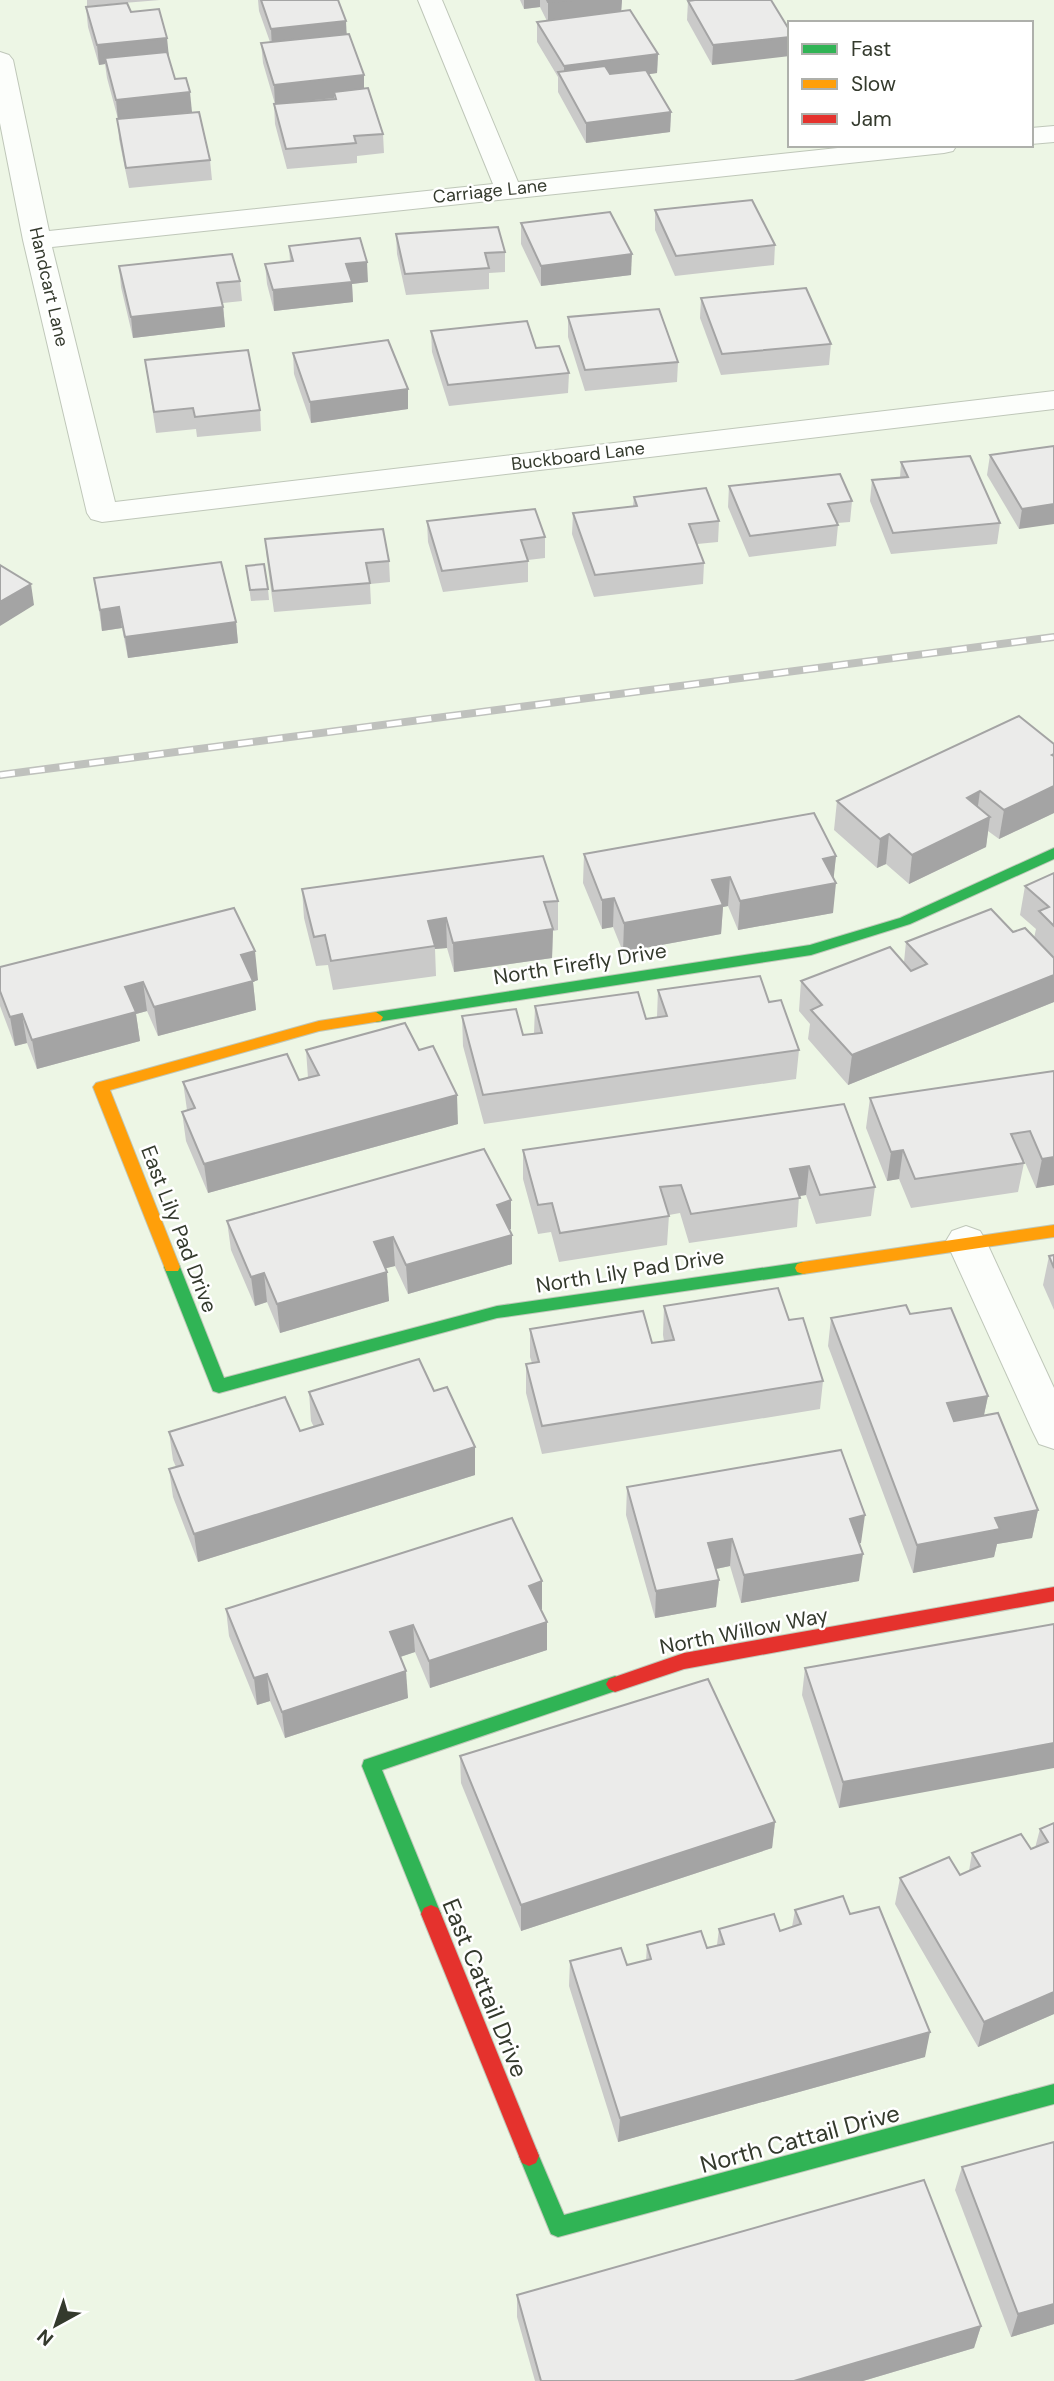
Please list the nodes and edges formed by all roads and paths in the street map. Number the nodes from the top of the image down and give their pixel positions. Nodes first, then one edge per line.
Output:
1 (430, 0) edge
2 (0, 60) edge
3 (1054, 134) edge
4 (1033, 136) edge
5 (924, 147) edge
6 (508, 189) junction
7 (37, 240) junction
8 (1054, 400) edge
9 (102, 513) joint
10 (1054, 853) edge
11 (101, 1087) joint
12 (1054, 1231) edge
13 (966, 1241) junction
14 (219, 1386) joint
15 (1054, 1432) edge
16 (1054, 1594) edge
17 (371, 1766) joint
18 (1054, 2094) edge
19 (558, 2227) joint

1 - 6 street
2 - 7 street, Handcart Lane
3 - 4 street
5 - 6 street, Carriage Lane
6 - 7 street, Carriage Lane
7 - 9 street, Handcart Lane
8 - 9 street, Buckboard Lane
10 - 11 street, North Firefly Drive
11 - 14 street, East Lily Pad Drive
12 - 13 street, North Lily Pad Drive
13 - 14 street, North Lily Pad Drive
13 - 15 street
16 - 17 street, North Willow Way
17 - 19 street, East Cattail Drive
18 - 19 street, North Cattail Drive

